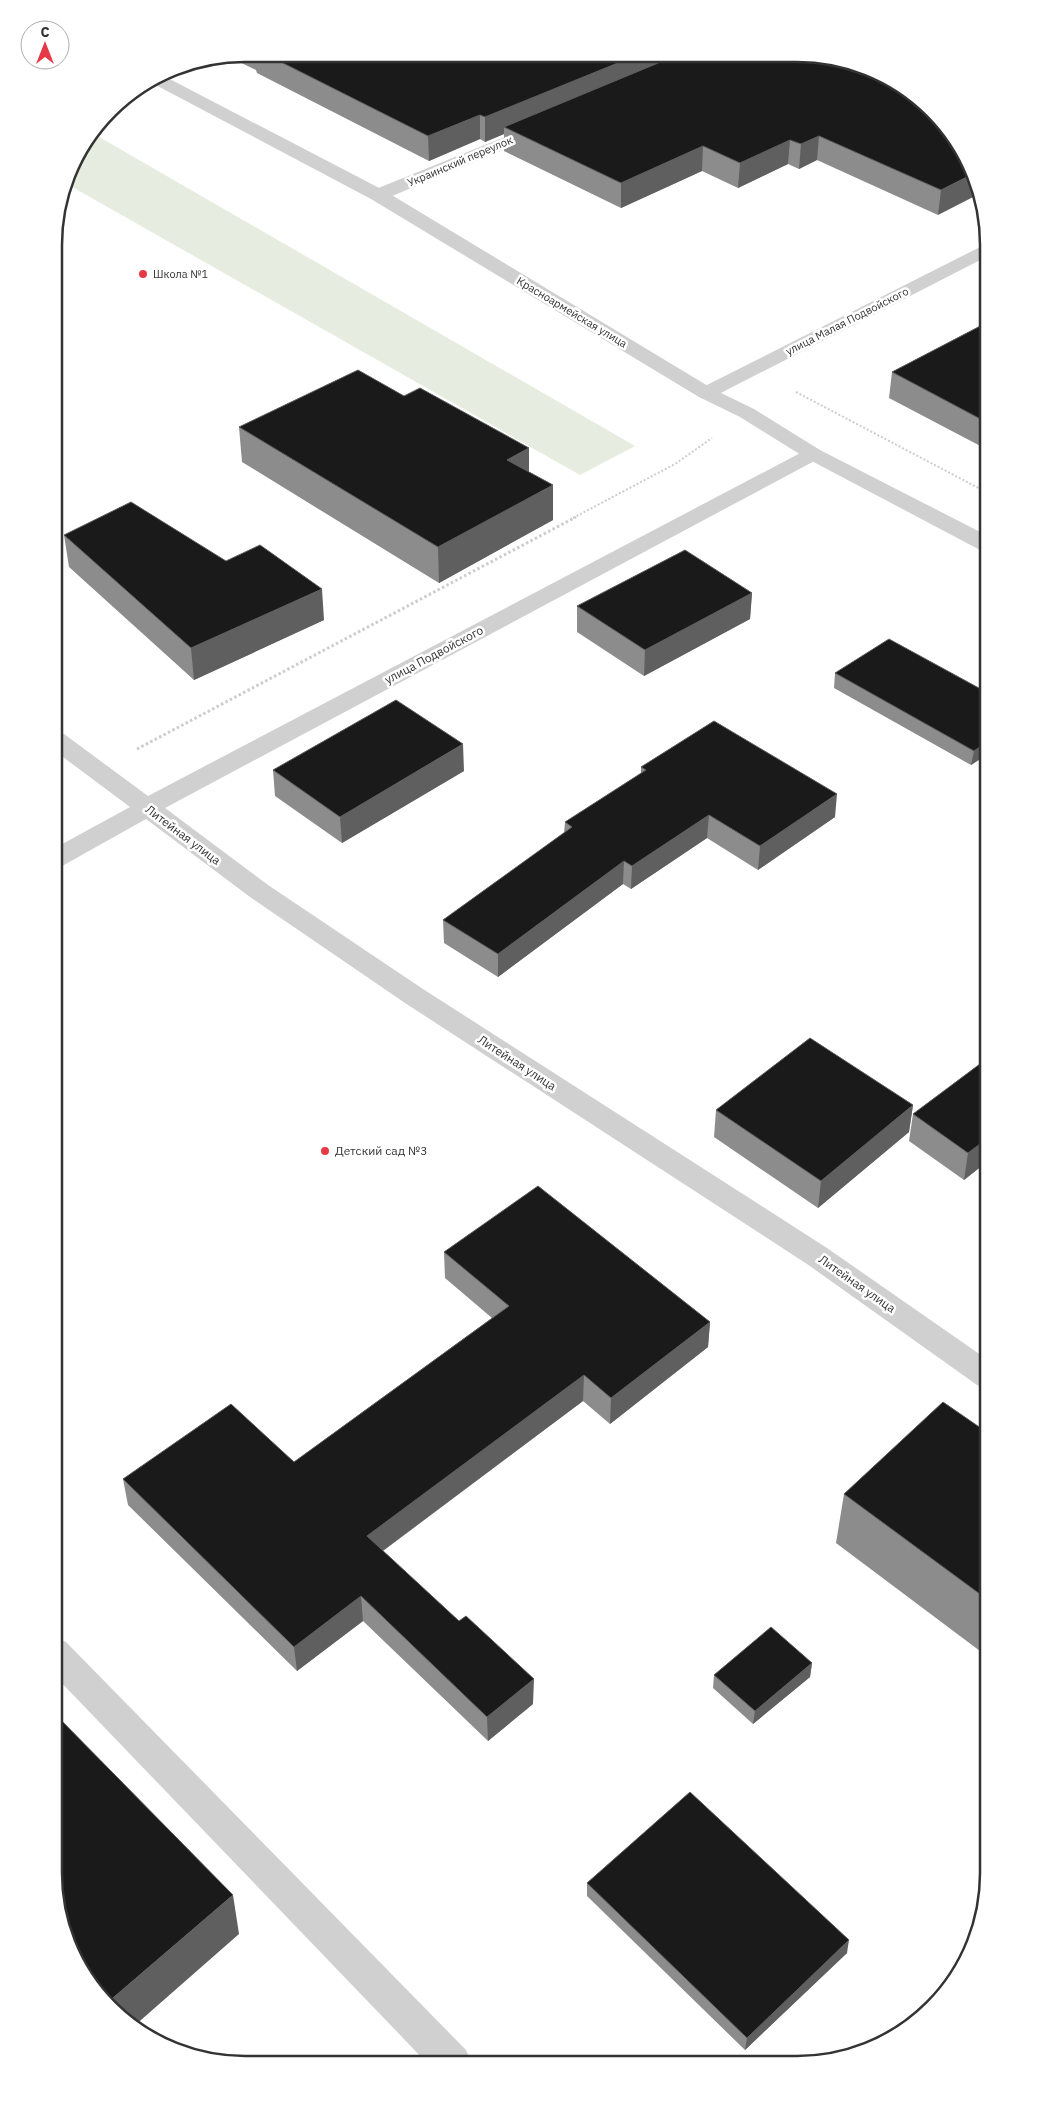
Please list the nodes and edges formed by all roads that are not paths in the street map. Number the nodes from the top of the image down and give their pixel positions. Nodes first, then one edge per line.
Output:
1 (163, 82) edge
2 (553, 122) edge
3 (378, 196) junction
4 (980, 253) edge
5 (706, 393) junction
6 (814, 454) junction
7 (980, 541) edge
8 (62, 744) edge
9 (146, 808) junction
10 (62, 855) edge
11 (980, 1370) edge
12 (62, 1660) edge
13 (446, 2056) edge

1 - 3 street, Красноармейская улица
2 - 3 street, Украинский переулок
3 - 5 street, Красноармейская улица
4 - 5 street, улица Малая Подвойского
5 - 6 street, Красноармейская улица
6 - 7 street, Красноармейская улица
6 - 9 street, улица Подвойского
8 - 9 street, Литейная улица
9 - 10 street, улица Подвойского
9 - 11 street, Литейная улица
12 - 13 street

